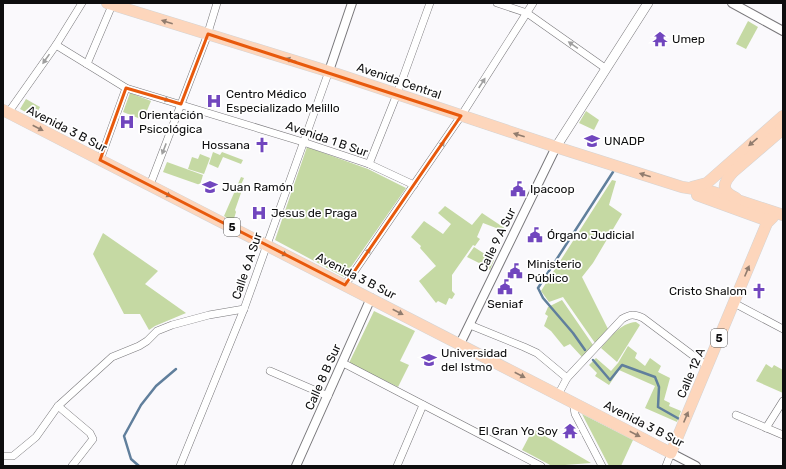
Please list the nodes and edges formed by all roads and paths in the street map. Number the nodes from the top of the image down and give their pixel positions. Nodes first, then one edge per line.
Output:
1 (82, 3) edge
2 (217, 3) edge
3 (352, 3) edge
4 (430, 3) edge
5 (497, 3) edge
6 (534, 3) edge
7 (648, 3) edge
8 (732, 3) edge
9 (111, 4) edge
10 (527, 13) junction
11 (783, 31) edge
12 (208, 34) junction
13 (56, 45) junction
14 (87, 64) junction
15 (605, 68) junction
16 (329, 71) junction
17 (126, 88) junction
18 (397, 94) junction
19 (181, 104) junction
20 (6, 112) edge
21 (461, 116) junction
22 (783, 116) edge
23 (783, 129) edge
24 (303, 142) junction
25 (556, 147) junction
26 (100, 160) junction
27 (369, 164) junction
28 (716, 174) junction
29 (150, 185) junction
30 (414, 185) junction
31 (682, 187) junction
32 (713, 192) junction
33 (742, 201) junction
34 (776, 219) edge
35 (266, 244) junction
36 (345, 285) junction
37 (371, 298) junction
38 (734, 303) junction
39 (244, 309) junction
40 (470, 325) junction
41 (783, 329) edge
42 (460, 344) junction
43 (343, 363) junction
44 (707, 366) junction
45 (270, 371) dead end
46 (568, 378) junction
47 (558, 395) junction
48 (328, 396) junction
49 (783, 401) edge
50 (572, 402) junction
51 (423, 405) junction
52 (58, 406) junction
53 (736, 415) dead end
54 (766, 428) junction
55 (783, 435) edge
56 (677, 440) junction
57 (657, 446) junction
58 (671, 453) junction
59 (3, 456) edge
60 (72, 466) edge
61 (180, 466) edge
62 (296, 466) edge
63 (397, 466) edge
64 (541, 466) edge
65 (601, 466) edge
66 (666, 466) edge
67 (696, 466) edge

1 - 13 street
2 - 12 street
3 - 16 street
4 - 18 street
5 - 10 street
6 - 10 street
7 - 15 main road
8 - 11 street
12 -> 9 main road, Avenida Central
9 - 14 street
15 -> 10 street
21 -> 10 street
16 -> 12 main road, Avenida Central
12 - 19 street
13 - 14 street, Avenida 1 B Sur
13 -> 20 street
14 - 17 street, Avenida 1 B Sur
15 - 25 main road
16 - 18 main road, Avenida Central
16 - 24 street, Calle 6 A Sur
17 -> 19 street, Avenida 1 B Sur
17 - 26 street
18 - 21 main road, Avenida Central
18 - 27 street
19 - 24 street, Avenida 1 B Sur
19 -> 29 street
20 -> 26 main road, Avenida 3 B Sur / 5
25 -> 21 main road, Avenida Central
30 -> 21 street
22 -> 28 main road
23 - 33 main road
24 - 27 street, Avenida 1 B Sur
24 - 35 street, Calle 6 A Sur
31 -> 25 main road, Avenida Central
25 - 40 street, Calle 9 A Sur
26 - 29 main road, Avenida 3 B Sur / 5
27 - 30 street, Avenida 1 B Sur
28 - 31 main road
28 - 32 main road
29 -> 35 main road, Avenida 3 B Sur / 5
36 -> 30 street
31 - 32 main road
31 - 34 main road
32 - 33 main road
32 - 34 main road
33 - 34 main road
38 -> 34 main road, Calle 12 A / 5
35 -> 36 main road, Avenida 3 B Sur / 5
35 - 39 street, Calle 6 A Sur
36 - 37 main road, Avenida 3 B Sur / 5
37 -> 42 main road, Avenida 3 B Sur / 5
37 - 43 street, Calle 8 B Sur
38 - 41 street
38 - 44 main road, Calle 12 A / 5
39 - 52 street
39 - 61 street, Calle 6 A Sur
40 - 42 street, Calle 9 A Sur
40 - 46 street
42 -> 47 main road, Avenida 3 B Sur / 5
43 - 48 street, Calle 8 B Sur
43 - 51 street
44 - 46 street
56 -> 44 main road, Calle 12 A / 5
45 - 48 street
46 - 47 street
47 - 50 main road, Avenida 3 B Sur / 5
48 - 62 street, Calle 8 B Sur
49 - 54 street
50 -> 57 main road, Avenida 3 B Sur / 5
50 - 65 street
51 - 63 street
51 - 64 street
52 - 59 street
52 - 60 street
53 - 54 street
54 - 55 street
56 - 57 main road
56 - 58 main road, Calle 12 A / 5
57 - 58 main road, Avenida 3 B Sur / 5
58 - 66 street, Calle 12 A
58 - 67 street, Avenida 3 B Sur

